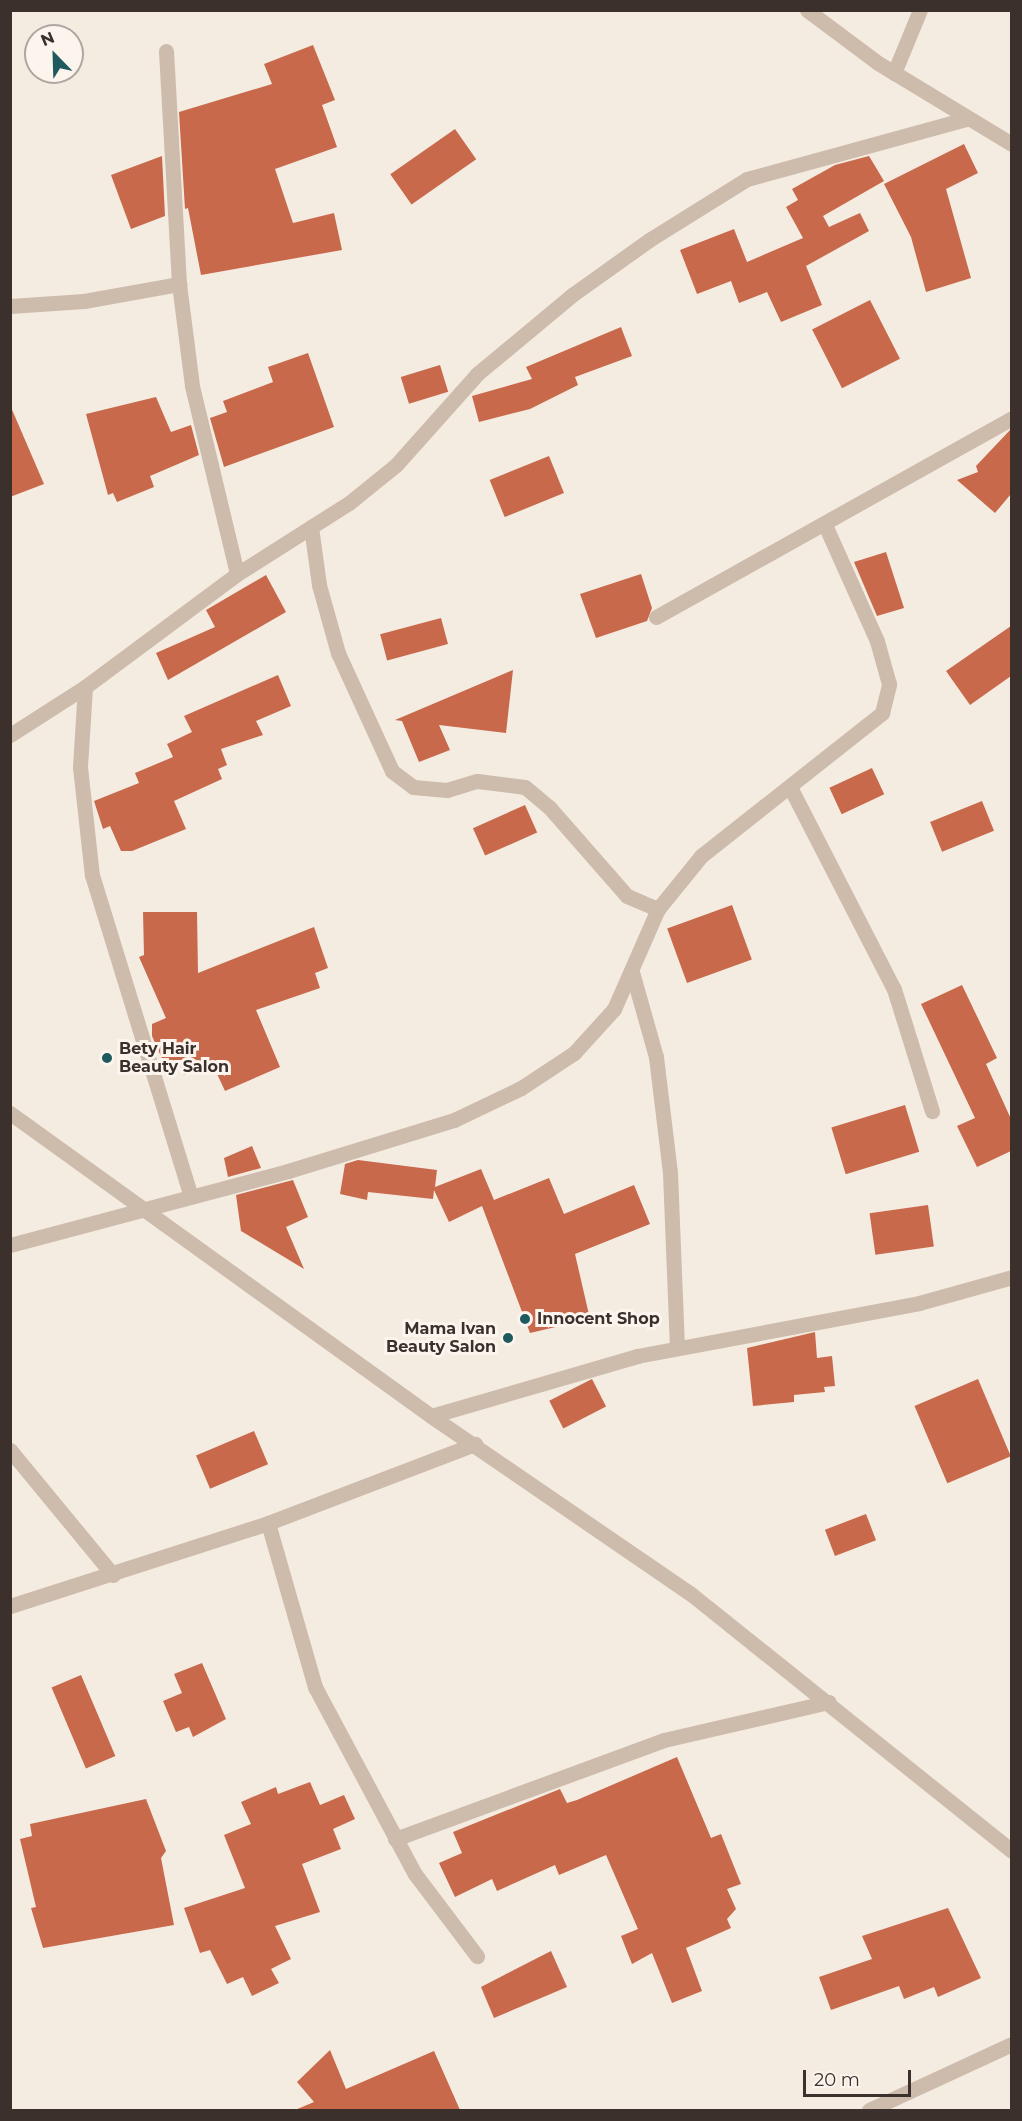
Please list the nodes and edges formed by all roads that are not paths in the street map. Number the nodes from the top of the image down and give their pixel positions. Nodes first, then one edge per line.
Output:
1 (807, 10) edge
2 (920, 10) edge
3 (166, 51) dead end
4 (894, 73) junction
5 (966, 119) junction
6 (1011, 144) edge
7 (179, 284) junction
8 (10, 306) edge
9 (1011, 418) edge
10 (825, 525) junction
11 (311, 527) junction
12 (237, 574) junction
13 (656, 617) dead end
14 (86, 687) junction
15 (10, 735) edge
16 (790, 787) junction
17 (658, 909) junction
18 (632, 972) junction
19 (932, 1111) dead end
20 (10, 1113) edge
21 (191, 1196) junction
22 (141, 1210) junction
23 (10, 1245) edge
24 (1011, 1277) edge
25 (677, 1348) junction
26 (431, 1416) junction
27 (475, 1444) junction
28 (10, 1450) edge
29 (268, 1523) junction
30 (113, 1575) junction
31 (10, 1606) edge
32 (829, 1702) junction
33 (395, 1839) junction
34 (1011, 1851) edge
35 (477, 1956) dead end
36 (1011, 2044) edge
37 (869, 2110) edge

1 - 4 street
2 - 4 street
3 - 7 street
4 - 5 street
5 - 6 street
5 - 11 street
7 - 8 street
7 - 12 street
9 - 10 street
10 - 13 street
10 - 16 street
11 - 12 street
11 - 17 street
12 - 14 street
14 - 15 street
14 - 21 street
16 - 17 street
16 - 19 street
17 - 18 street
18 - 21 street
18 - 25 street
20 - 22 street
21 - 22 street
22 - 23 street
22 - 26 street
24 - 25 street
25 - 26 street
26 - 27 street
27 - 29 street
27 - 32 street
28 - 30 street
29 - 30 street
29 - 33 street
30 - 31 street
32 - 33 street
32 - 34 street
33 - 35 street
36 - 37 street

